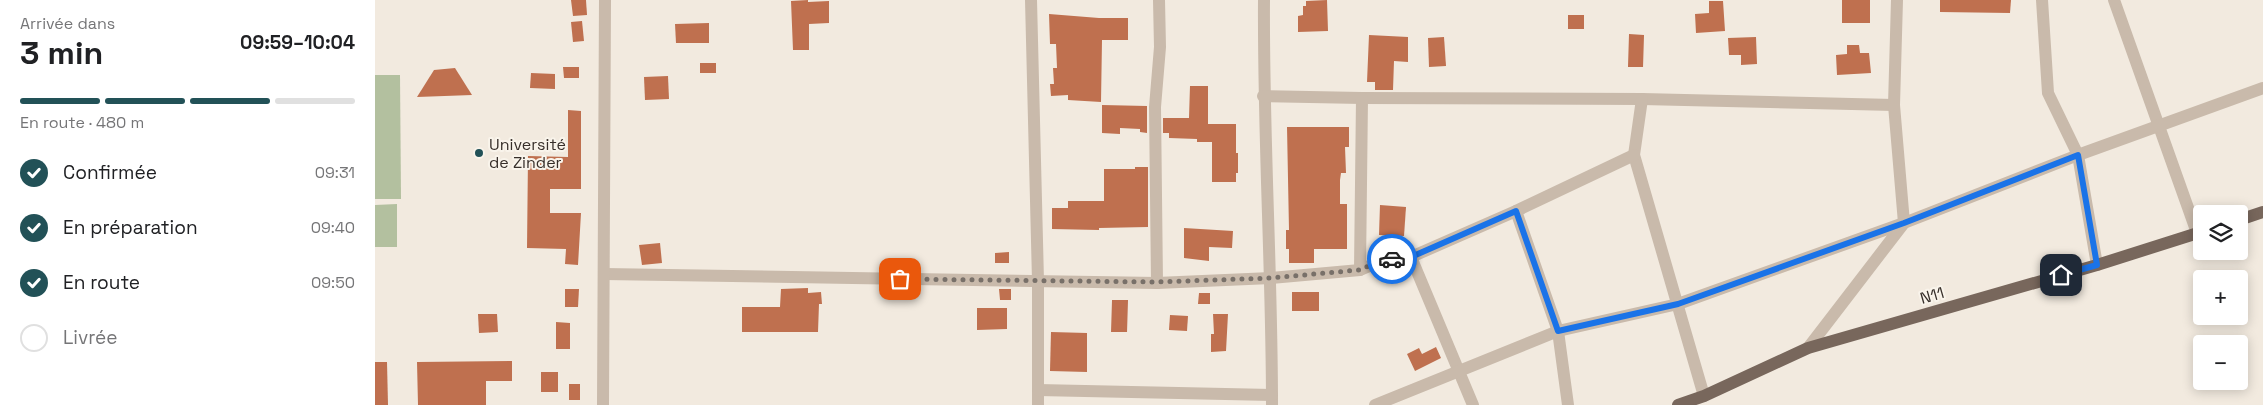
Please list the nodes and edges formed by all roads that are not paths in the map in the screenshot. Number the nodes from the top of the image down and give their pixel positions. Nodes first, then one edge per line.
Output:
1 (605, 0) edge
2 (1031, 0) edge
3 (1159, 0) edge
4 (1264, 0) edge
5 (1897, 0) edge
6 (2042, 0) edge
7 (2114, 0) edge
8 (2263, 88) edge
9 (1263, 96) junction
10 (1362, 98) junction
11 (1642, 99) junction
12 (1895, 106) junction
13 (2158, 125) junction
14 (1634, 155) junction
15 (2078, 155) junction
16 (1516, 211) junction
17 (2263, 212) edge
18 (2193, 217) edge
19 (2248, 217) edge
20 (1904, 223) junction
21 (2193, 235) edge
22 (1411, 257) junction
23 (2097, 265) junction
24 (1359, 270) junction
25 (604, 274) junction
26 (1271, 278) junction
27 (1038, 281) junction
28 (1157, 282) junction
29 (1678, 304) junction
30 (1558, 331) junction
31 (1808, 348) junction
32 (1459, 372) junction
33 (1038, 390) junction
34 (1704, 396) junction
35 (1272, 400) edge
36 (603, 405) edge
37 (1038, 405) edge
38 (1375, 405) edge
39 (1473, 405) edge
40 (1568, 405) edge
41 (1678, 405) edge

1 - 25 street
2 - 27 street
3 - 28 street
4 - 9 street
5 - 12 street
6 - 15 street
7 - 13 street
8 - 13 street
9 - 10 street
9 - 26 street
10 - 11 street
10 - 24 street
11 - 12 street
11 - 14 street
12 - 20 street
13 - 15 street
13 - 18 street
14 - 16 street
14 - 29 street
15 - 20 street
15 - 23 street
16 - 22 street
16 - 30 street
17 - 19 main road
20 - 29 street
20 - 31 street
21 - 23 main road, N11
22 - 24 street
22 - 32 street
23 - 31 main road, N11
24 - 26 street
25 - 27 street
25 - 36 street
26 - 28 street
26 - 35 street
27 - 28 street
27 - 33 street
29 - 30 street
29 - 34 street
30 - 32 street
30 - 40 street
31 - 34 main road, N11
32 - 38 street
32 - 39 street
33 - 35 street
33 - 37 street
34 - 41 main road, N11

